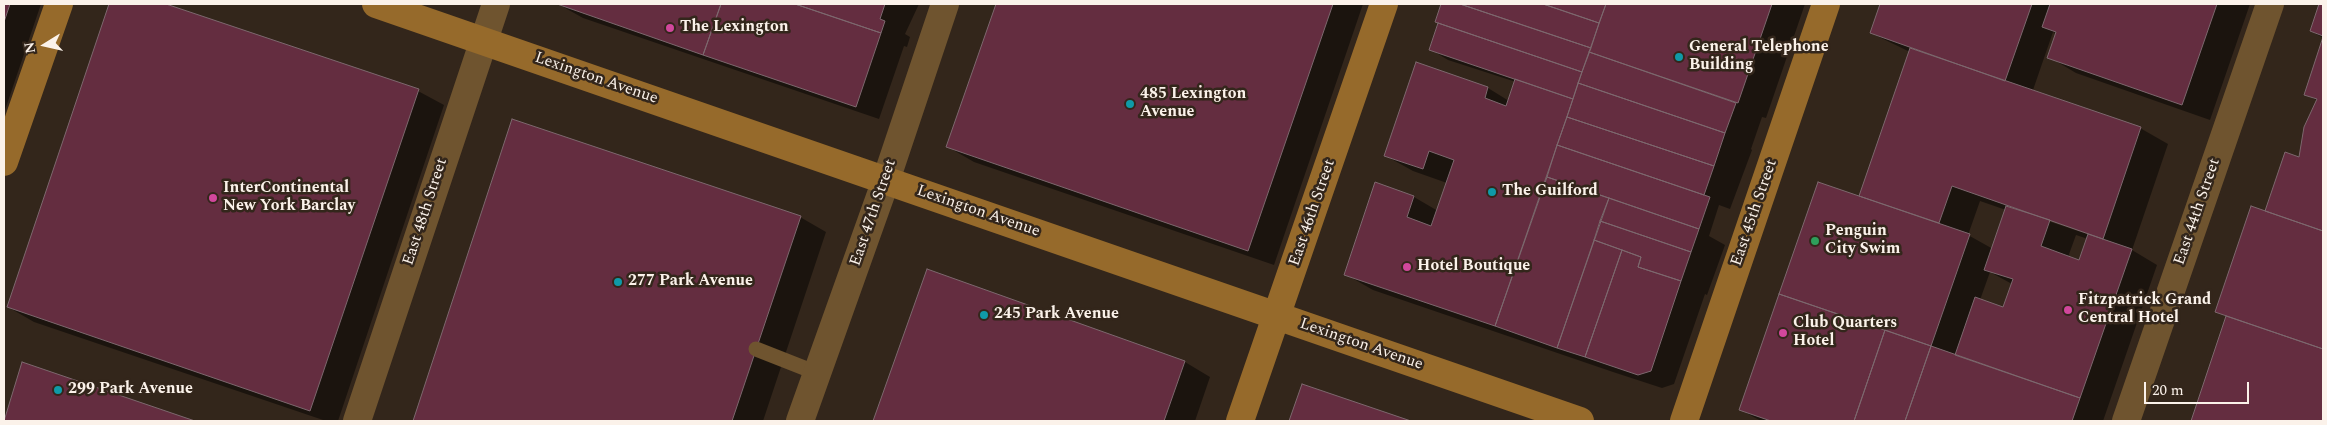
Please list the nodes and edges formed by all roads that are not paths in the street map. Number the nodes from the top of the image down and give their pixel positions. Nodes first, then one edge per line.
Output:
1 (59, 4) edge
2 (376, 4) edge
3 (496, 4) edge
4 (945, 4) edge
5 (1384, 4) edge
6 (1826, 4) edge
7 (2270, 4) edge
8 (482, 40) junction
9 (4, 162) edge
10 (886, 180) junction
11 (1277, 317) junction
12 (756, 349) dead end
13 (816, 374) junction
14 (357, 421) edge
15 (800, 421) edge
16 (1240, 421) edge
17 (1580, 421) edge
18 (1684, 421) edge
19 (2126, 421) edge

1 - 9 main road
2 - 8 main road, Lexington Avenue
3 - 8 street, East 48th Street
4 - 10 street, East 47th Street
5 - 11 main road, East 46th Street
6 - 18 main road, East 45th Street
7 - 19 street, East 44th Street
8 - 10 main road, Lexington Avenue
8 - 14 street, East 48th Street
10 - 11 main road, Lexington Avenue
10 - 13 street, East 47th Street
11 - 16 main road, East 46th Street
11 - 17 main road, Lexington Avenue
12 - 13 lane
13 - 15 street, East 47th Street

